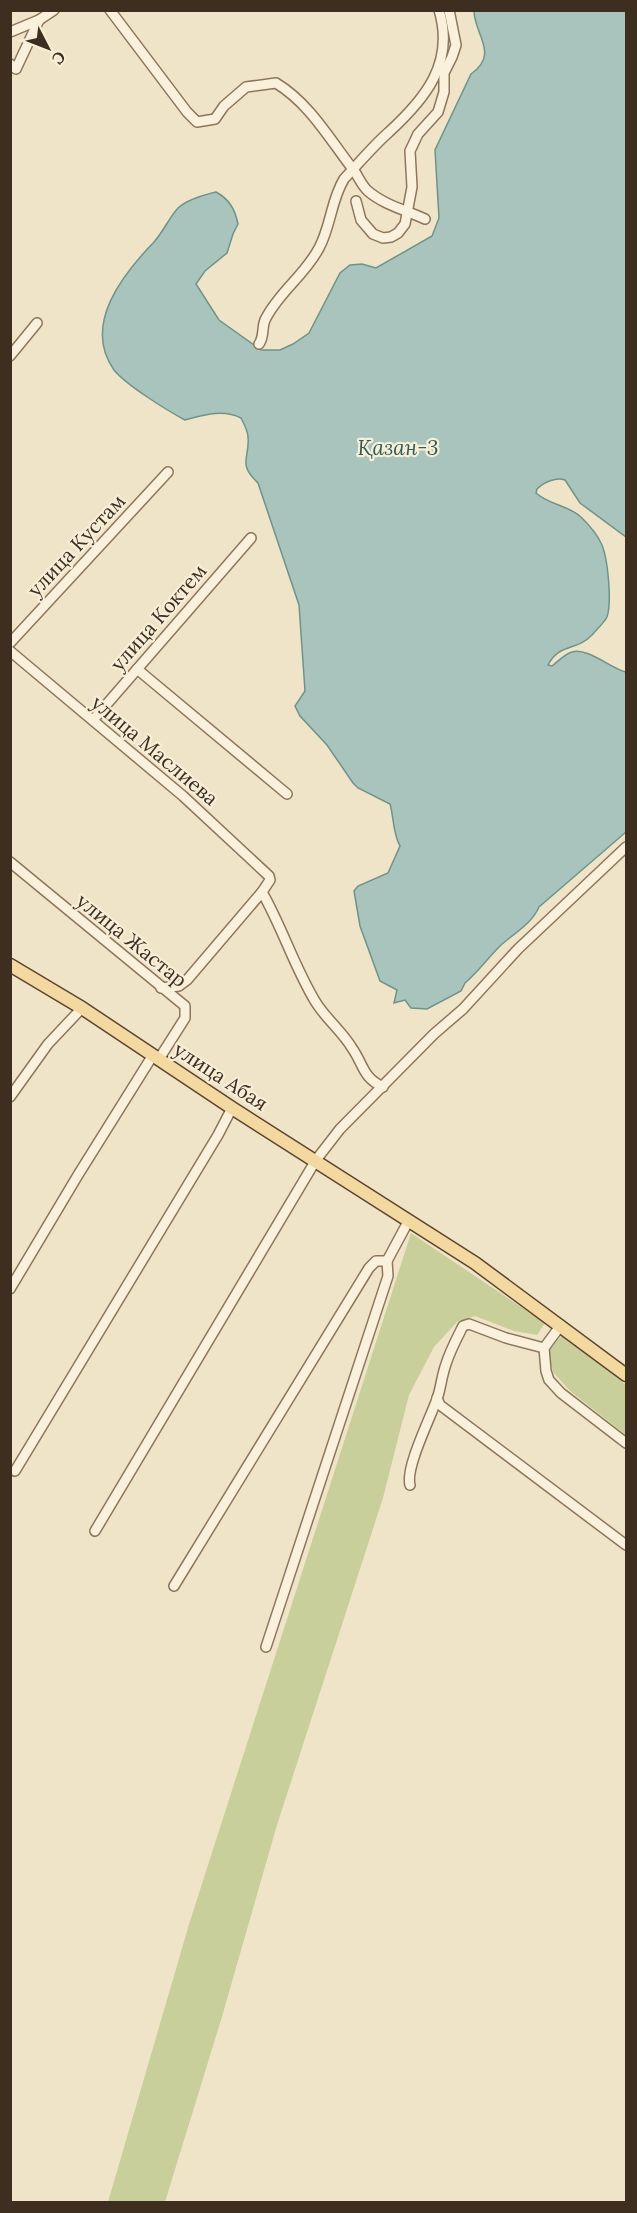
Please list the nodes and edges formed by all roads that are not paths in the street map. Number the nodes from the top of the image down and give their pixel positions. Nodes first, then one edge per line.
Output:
1 (54, 10) edge
2 (110, 10) edge
3 (439, 10) edge
4 (449, 10) edge
5 (39, 20) junction
6 (10, 32) edge
7 (10, 64) edge
8 (353, 169) junction
9 (356, 201) dead end
10 (407, 211) junction
11 (425, 219) dead end
12 (37, 323) dead end
13 (259, 344) dead end
14 (10, 356) edge
15 (168, 472) dead end
16 (251, 538) dead end
17 (10, 643) edge
18 (10, 651) edge
19 (137, 669) junction
20 (93, 720) junction
21 (287, 794) dead end
22 (627, 847) edge
23 (10, 862) edge
24 (262, 892) junction
25 (10, 965) edge
26 (161, 988) junction
27 (82, 1008) junction
28 (156, 1057) junction
29 (383, 1087) junction
30 (10, 1097) edge
31 (232, 1108) junction
32 (316, 1160) junction
33 (409, 1220) junction
34 (387, 1261) junction
35 (10, 1289) edge
36 (561, 1325) junction
37 (544, 1348) junction
38 (627, 1375) edge
39 (437, 1398) junction
40 (627, 1443) edge
41 (15, 1471) dead end
42 (410, 1485) dead end
43 (95, 1530) dead end
44 (627, 1545) edge
45 (174, 1586) dead end
46 (266, 1647) dead end

1 - 5 street
2 - 8 street
3 - 8 street
4 - 10 street
5 - 6 street
5 - 7 street
8 - 10 street
8 - 13 street
9 - 10 street
10 - 11 street
12 - 14 street
15 - 17 street, улица Кустам
16 - 19 street, улица Коктем
18 - 20 street, улица Маслиева
19 - 20 street, улица Коктем
19 - 21 street
20 - 24 street, улица Маслиева
22 - 29 street
23 - 26 street, улица Жастар
24 - 26 street
24 - 29 street
25 - 27 main road, улица Абая
26 - 28 street, улица Жастар
27 - 28 main road, улица Абая
27 - 30 street
28 - 31 main road, улица Абая
28 - 35 street
29 - 32 street
31 - 32 main road, улица Абая
31 - 41 street
32 - 33 main road, улица Абая
32 - 43 street
33 - 34 street
33 - 36 main road, улица Абая
34 - 45 street
34 - 46 street
36 - 37 street
36 - 38 main road, улица Абая
37 - 39 street
37 - 40 street
39 - 42 street
39 - 44 street

